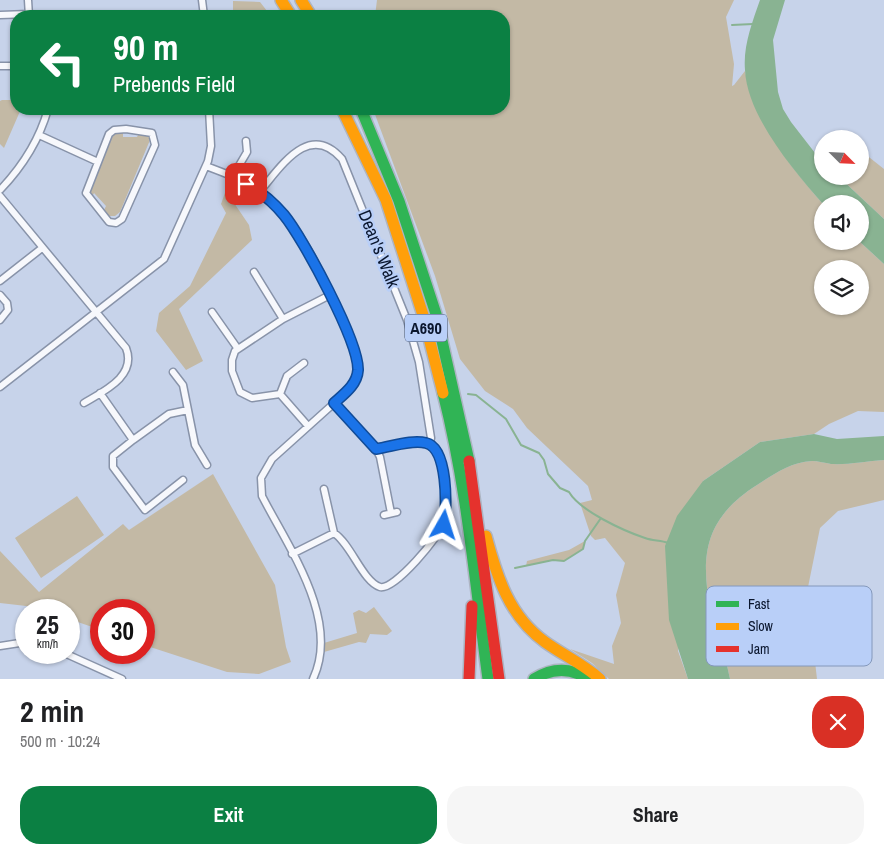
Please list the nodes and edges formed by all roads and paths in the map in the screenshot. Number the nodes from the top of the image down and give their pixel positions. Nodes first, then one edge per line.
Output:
1 (46, 115) edge
2 (209, 115) edge
3 (345, 115) edge
4 (363, 115) edge
5 (40, 135) junction
6 (246, 141) dead end
7 (98, 162) junction
8 (206, 166) junction
9 (232, 176) junction
10 (0, 190) edge
11 (260, 191) junction
12 (0, 196) edge
13 (42, 248) junction
14 (254, 272) dead end
15 (0, 281) edge
16 (0, 295) edge
17 (330, 295) junction
18 (98, 312) junction
19 (212, 312) dead end
20 (283, 319) junction
21 (0, 320) edge
22 (238, 349) junction
23 (304, 363) dead end
24 (173, 372) dead end
25 (0, 387) edge
26 (100, 393) junction
27 (280, 394) junction
28 (334, 403) junction
29 (84, 404) dead end
30 (188, 410) junction
31 (308, 426) junction
32 (133, 440) junction
33 (429, 444) junction
34 (376, 449) junction
35 (207, 465) dead end
36 (183, 480) dead end
37 (474, 486) junction
38 (324, 488) dead end
39 (391, 513) dead end
40 (334, 533) junction
41 (292, 554) junction
42 (472, 559) junction
43 (15, 644) edge
44 (0, 646) edge
45 (80, 660) edge
46 (122, 679) edge
47 (314, 679) edge
48 (469, 679) edge
49 (488, 679) edge
50 (499, 679) edge
51 (534, 679) edge
52 (588, 679) edge
53 (600, 679) edge

1 - 5 street
2 - 8 street
3 - 42 highway, A690
4 - 37 highway, A690
5 - 7 street
5 - 10 street
6 - 9 street
7 - 7 street
8 - 9 street
8 - 18 street
9 - 11 street
11 - 17 street
11 - 33 street, Dean's Walk
12 - 13 street
13 - 15 street
13 - 18 street
14 - 20 street
16 - 21 street
17 - 20 street
17 - 28 street
18 - 25 street
18 - 26 street
19 - 22 street
20 - 22 street
22 - 27 street
23 - 27 street
24 - 30 street
26 - 29 street
26 - 32 street
27 - 31 street
28 - 31 street
28 - 34 street
30 - 32 street
30 - 35 street
31 - 41 street
32 - 36 street
33 - 34 street
33 - 40 street
34 - 39 street
37 - 50 highway, A690
37 - 53 highway
38 - 40 street
40 - 41 street
41 - 47 street
42 - 48 highway
42 - 49 highway, A690
43 - 44 street
45 - 46 street
51 - 52 highway

